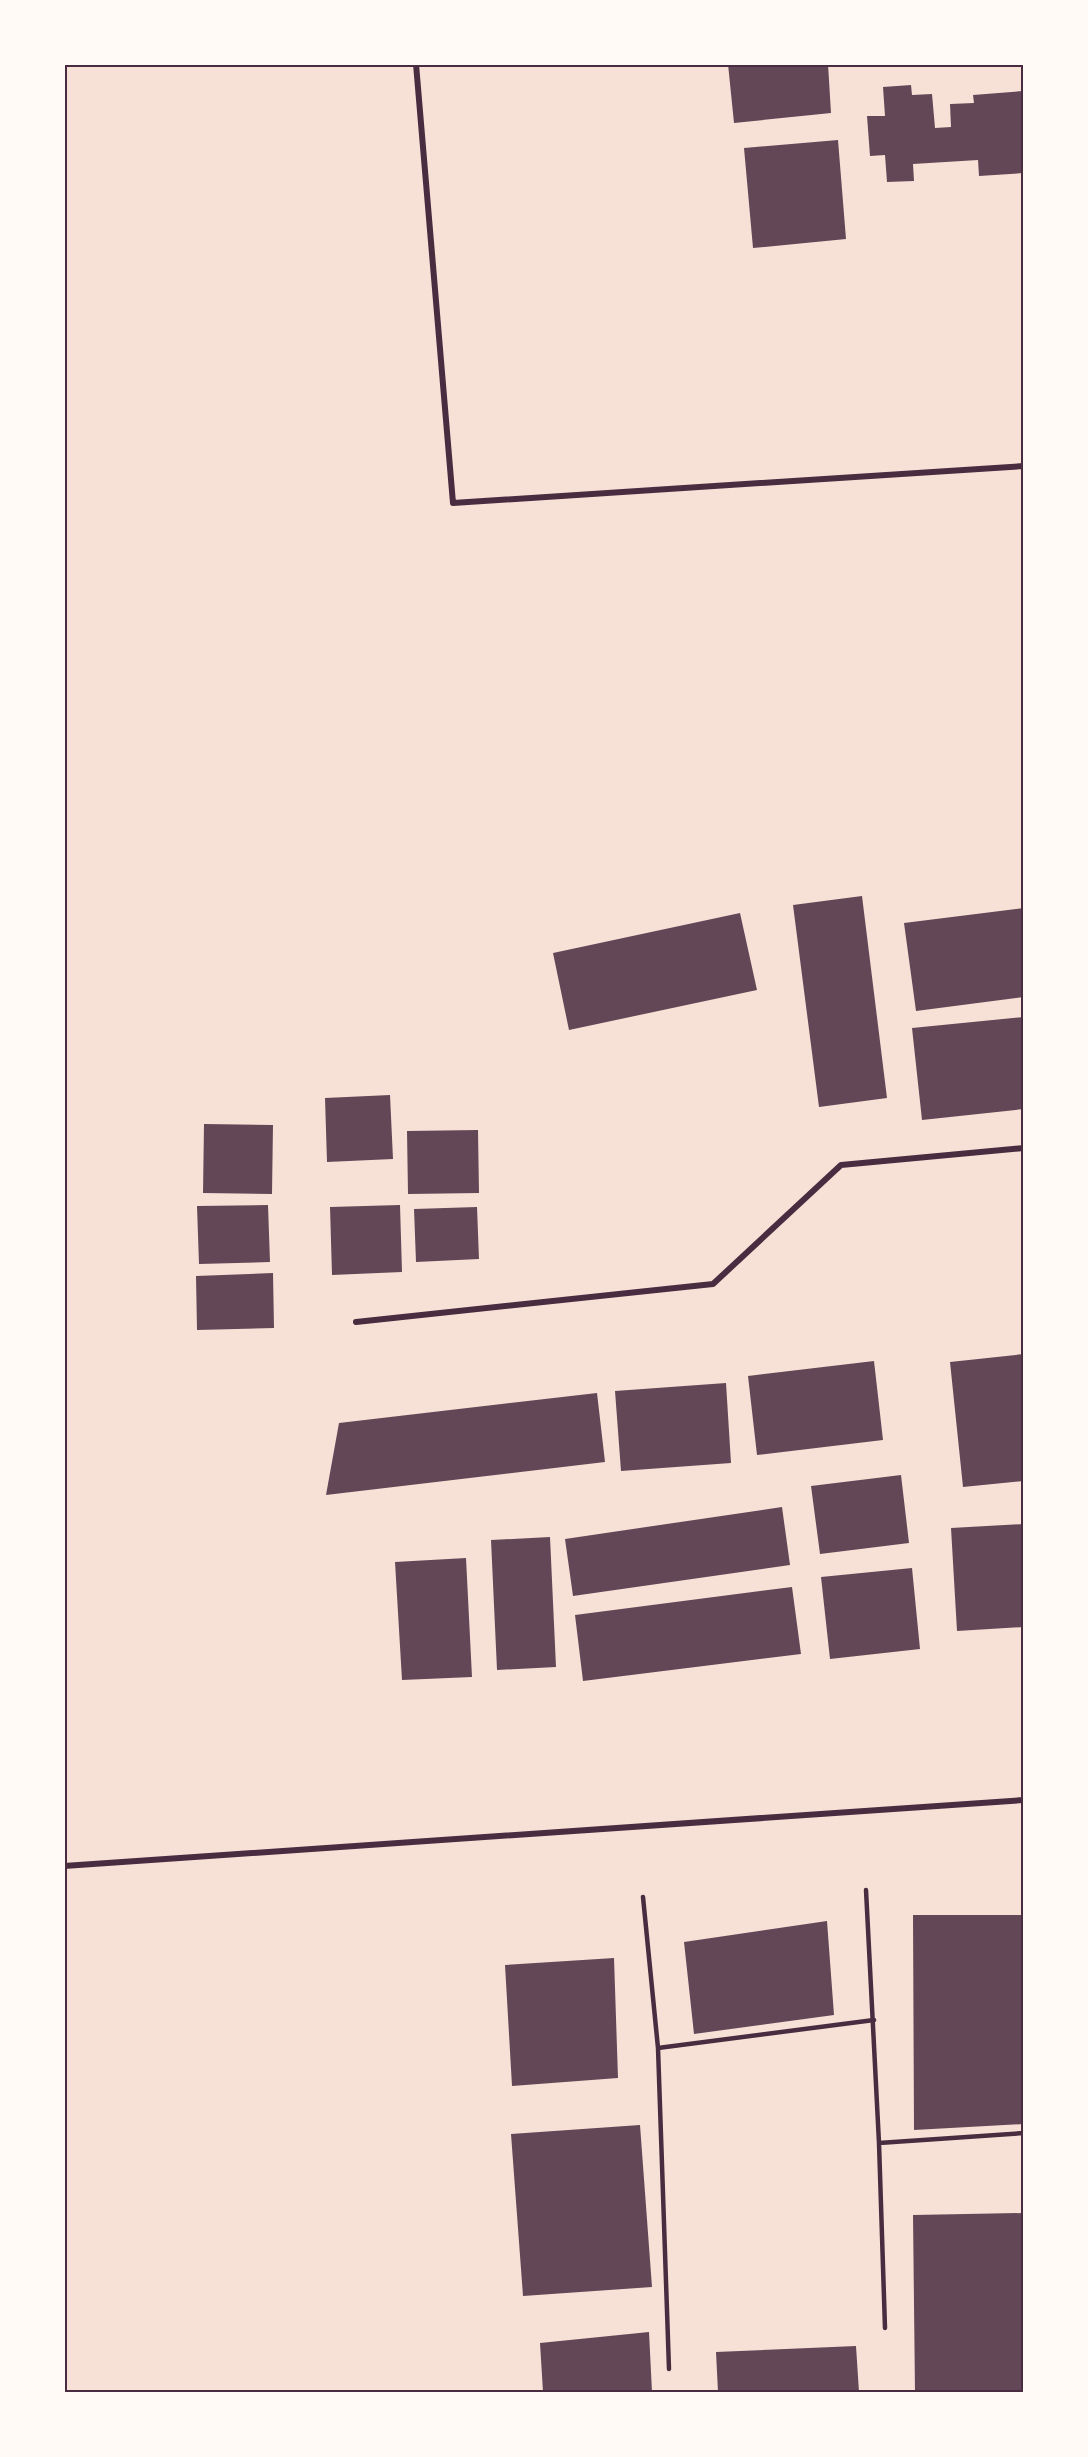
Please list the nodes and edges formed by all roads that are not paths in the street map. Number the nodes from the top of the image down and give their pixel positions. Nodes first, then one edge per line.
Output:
1 (416, 64) edge
2 (1023, 466) edge
3 (1023, 1148) edge
4 (356, 1322) dead end
5 (1023, 1800) edge
6 (64, 1866) edge
7 (866, 1890) dead end
8 (643, 1896) dead end
9 (874, 2020) junction
10 (658, 2048) junction
11 (1023, 2133) edge
12 (879, 2143) junction
13 (885, 2328) dead end
14 (669, 2369) dead end

1 - 2 street
3 - 4 street
5 - 6 street
7 - 9 lane
8 - 10 lane
9 - 10 lane
9 - 12 lane
10 - 14 lane
11 - 12 lane
12 - 13 lane

